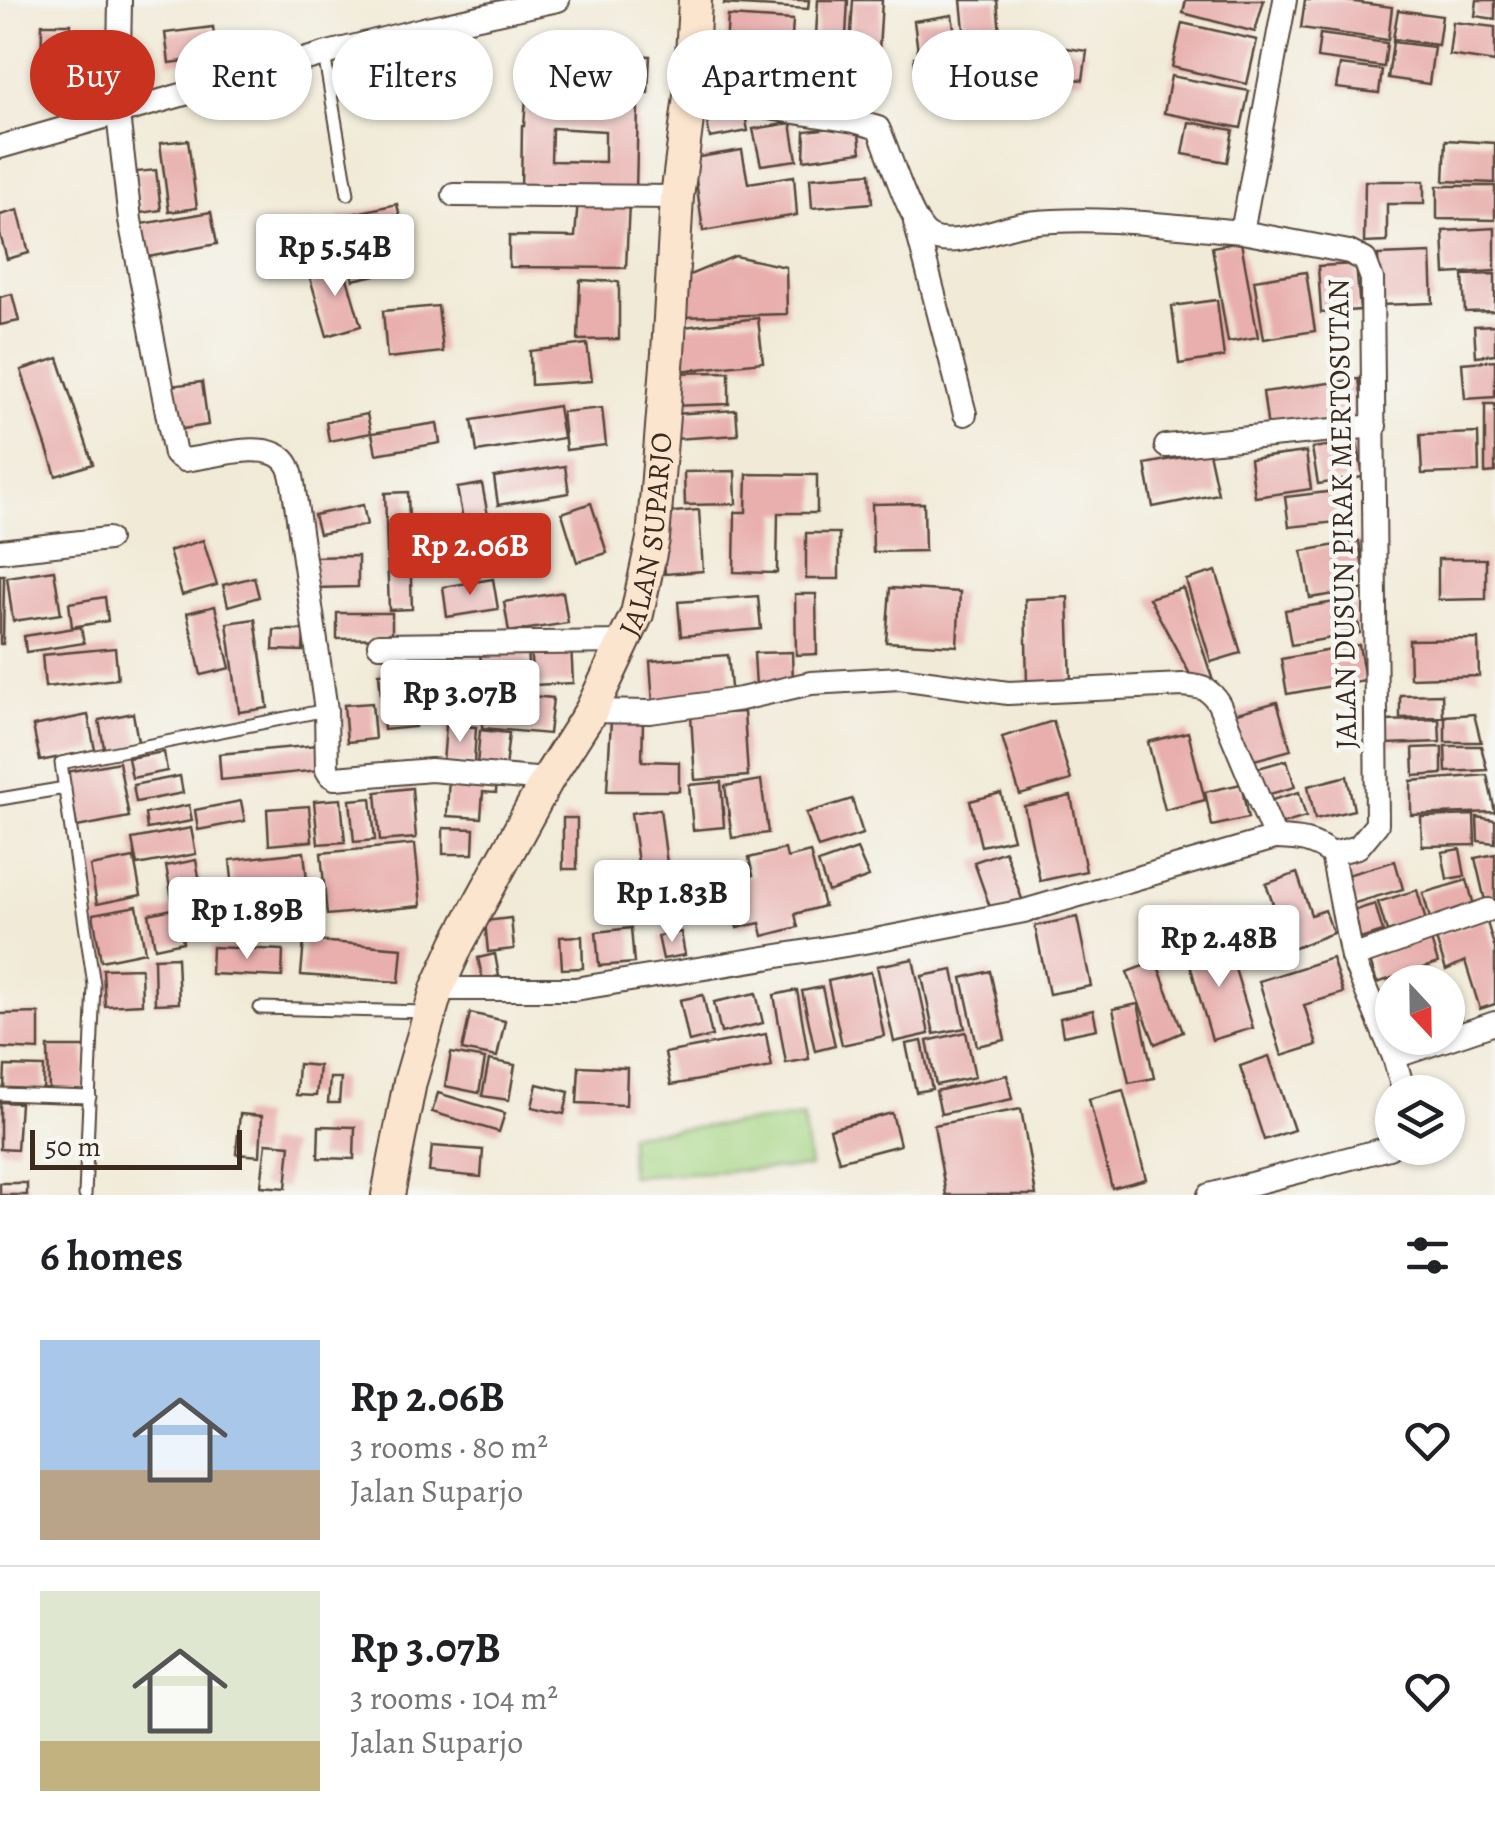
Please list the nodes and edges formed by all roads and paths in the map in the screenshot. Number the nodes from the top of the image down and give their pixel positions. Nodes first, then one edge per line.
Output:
1 (120, 0) edge
2 (558, 0) edge
3 (694, 0) edge
4 (1284, 0) edge
5 (119, 30) edge
6 (693, 30) edge
7 (324, 54) junction
8 (155, 103) edge
9 (97, 120) edge
10 (119, 120) edge
11 (687, 120) edge
12 (847, 120) edge
13 (0, 147) edge
14 (348, 194) dead end
15 (454, 196) dead end
16 (677, 196) junction
17 (916, 222) junction
18 (1242, 232) junction
19 (965, 414) dead end
20 (1374, 426) junction
21 (1166, 446) dead end
22 (108, 540) dead end
23 (0, 551) edge
24 (626, 642) junction
25 (379, 645) dead end
26 (326, 710) junction
27 (592, 711) junction
28 (547, 780) junction
29 (65, 788) junction
30 (0, 800) edge
31 (1275, 838) junction
32 (1332, 854) junction
33 (1488, 910) dead end
34 (1352, 957) junction
35 (433, 1000) junction
36 (260, 1008) dead end
37 (1495, 1023) edge
38 (1394, 1057) junction
39 (1399, 1075) edge
40 (0, 1094) edge
41 (90, 1097) junction
42 (1375, 1152) edge
43 (85, 1195) edge
44 (388, 1195) edge
45 (1208, 1195) edge

1 - 5 street
2 - 7 street
3 - 6 main road, JALAN SUPARJO
4 - 18 street
7 - 8 street
7 - 14 lane
9 - 13 street
10 - 26 street
11 - 16 main road, JALAN SUPARJO
12 - 17 street
15 - 16 street
16 - 24 main road, JALAN SUPARJO
17 - 18 street
17 - 19 street
18 - 20 street, JALAN DUSUN PIRAK MERTOSUTAN
20 - 21 street
20 - 32 street, JALAN DUSUN PIRAK MERTOSUTAN
22 - 23 street
24 - 25 street
24 - 27 main road, JALAN SUPARJO
26 - 28 street
26 - 29 lane
27 - 28 main road, JALAN SUPARJO
27 - 31 street
28 - 35 main road, JALAN SUPARJO
29 - 30 lane
29 - 41 lane
31 - 32 street
31 - 35 street
32 - 34 street
33 - 34 street
34 - 38 street
35 - 36 lane
35 - 44 main road, JALAN SUPARJO
37 - 38 street
38 - 39 street
40 - 41 lane
41 - 43 lane
42 - 45 street

